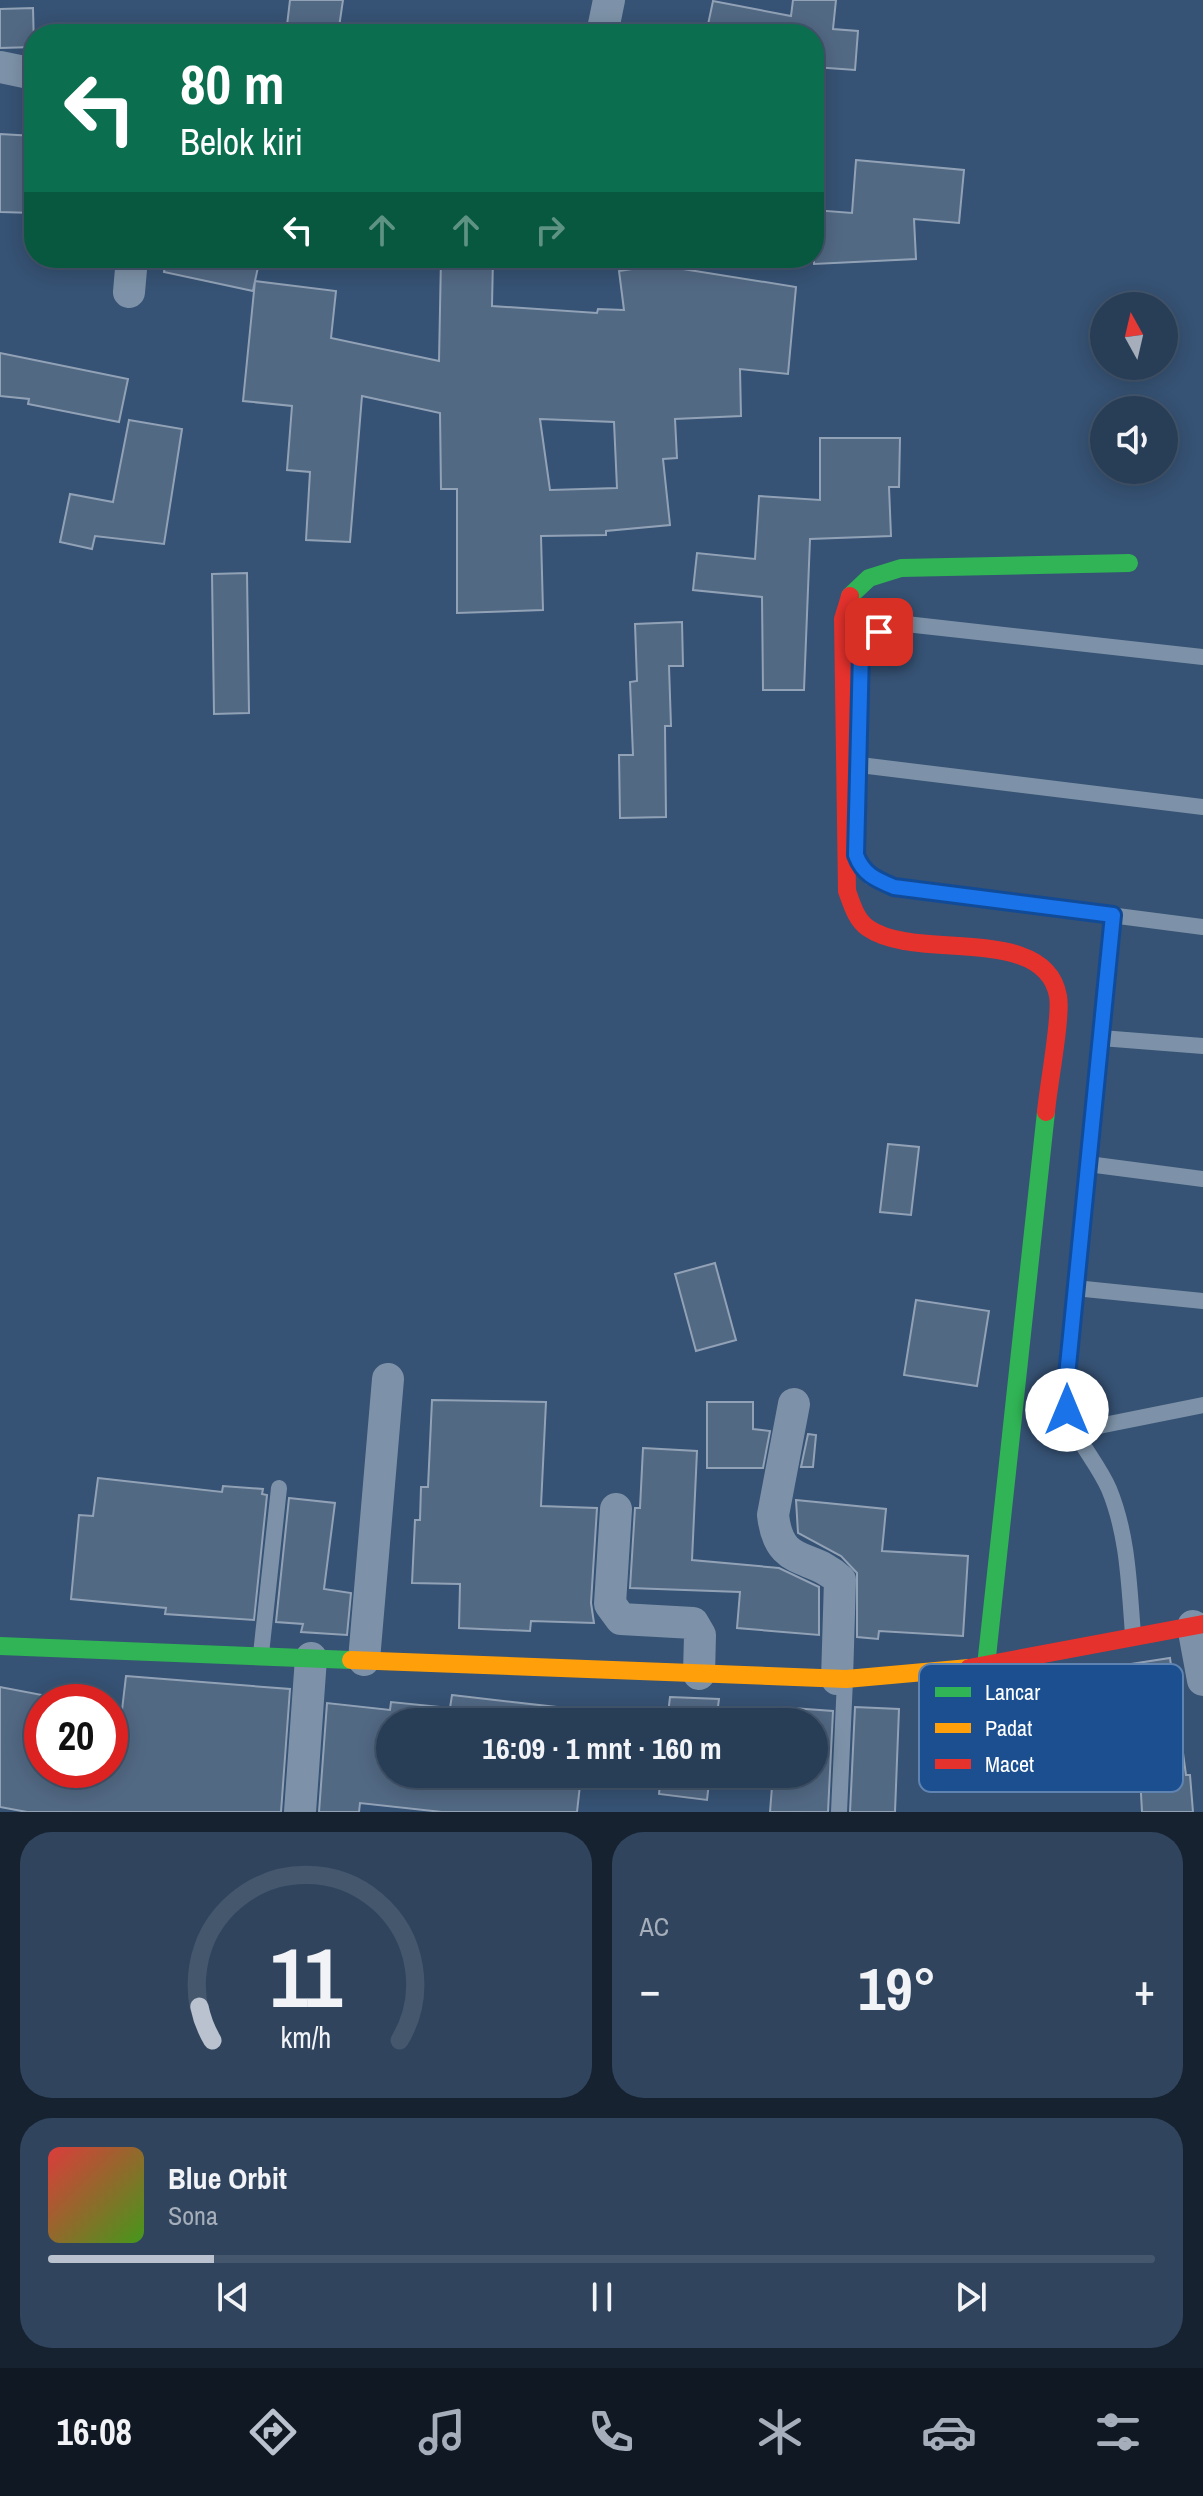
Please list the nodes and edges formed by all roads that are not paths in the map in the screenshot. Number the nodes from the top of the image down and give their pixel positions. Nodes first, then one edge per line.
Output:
1 (609, 0) edge
2 (604, 24) edge
3 (0, 67) edge
4 (24, 72) edge
5 (131, 268) edge
6 (129, 292) dead end
7 (1129, 563) dead end
8 (1203, 657) edge
9 (860, 765) junction
10 (1203, 807) edge
11 (1113, 915) junction
12 (1203, 927) edge
13 (1101, 1038) junction
14 (1203, 1046) edge
15 (1088, 1164) junction
16 (1203, 1179) edge
17 (1075, 1288) junction
18 (1203, 1301) edge
19 (388, 1379) dead end
20 (794, 1404) dead end
21 (1203, 1405) edge
22 (1074, 1431) junction
23 (279, 1488) dead end
24 (616, 1509) dead end
25 (1198, 1625) edge
26 (1133, 1636) junction
27 (0, 1646) edge
28 (261, 1656) junction
29 (311, 1658) junction
30 (364, 1660) junction
31 (986, 1664) edge
32 (996, 1664) edge
33 (919, 1672) edge
34 (699, 1674) junction
35 (841, 1679) junction
36 (1203, 1680) edge
37 (300, 1812) edge
38 (839, 1812) edge

1 - 2 street
3 - 4 street
5 - 6 street
7 - 31 street
8 - 9 lane
9 - 10 lane
9 - 11 lane
11 - 12 lane
11 - 13 lane
13 - 14 lane
13 - 15 lane
15 - 16 lane
15 - 17 lane
17 - 18 lane
17 - 22 lane
19 - 30 street
20 - 35 street
21 - 22 lane
22 - 26 lane
23 - 28 lane
24 - 34 street
25 - 26 street
25 - 36 street
26 - 32 street
27 - 28 street
28 - 29 street
29 - 30 street
29 - 37 street
30 - 34 street
33 - 35 street
34 - 35 street
35 - 38 lane

